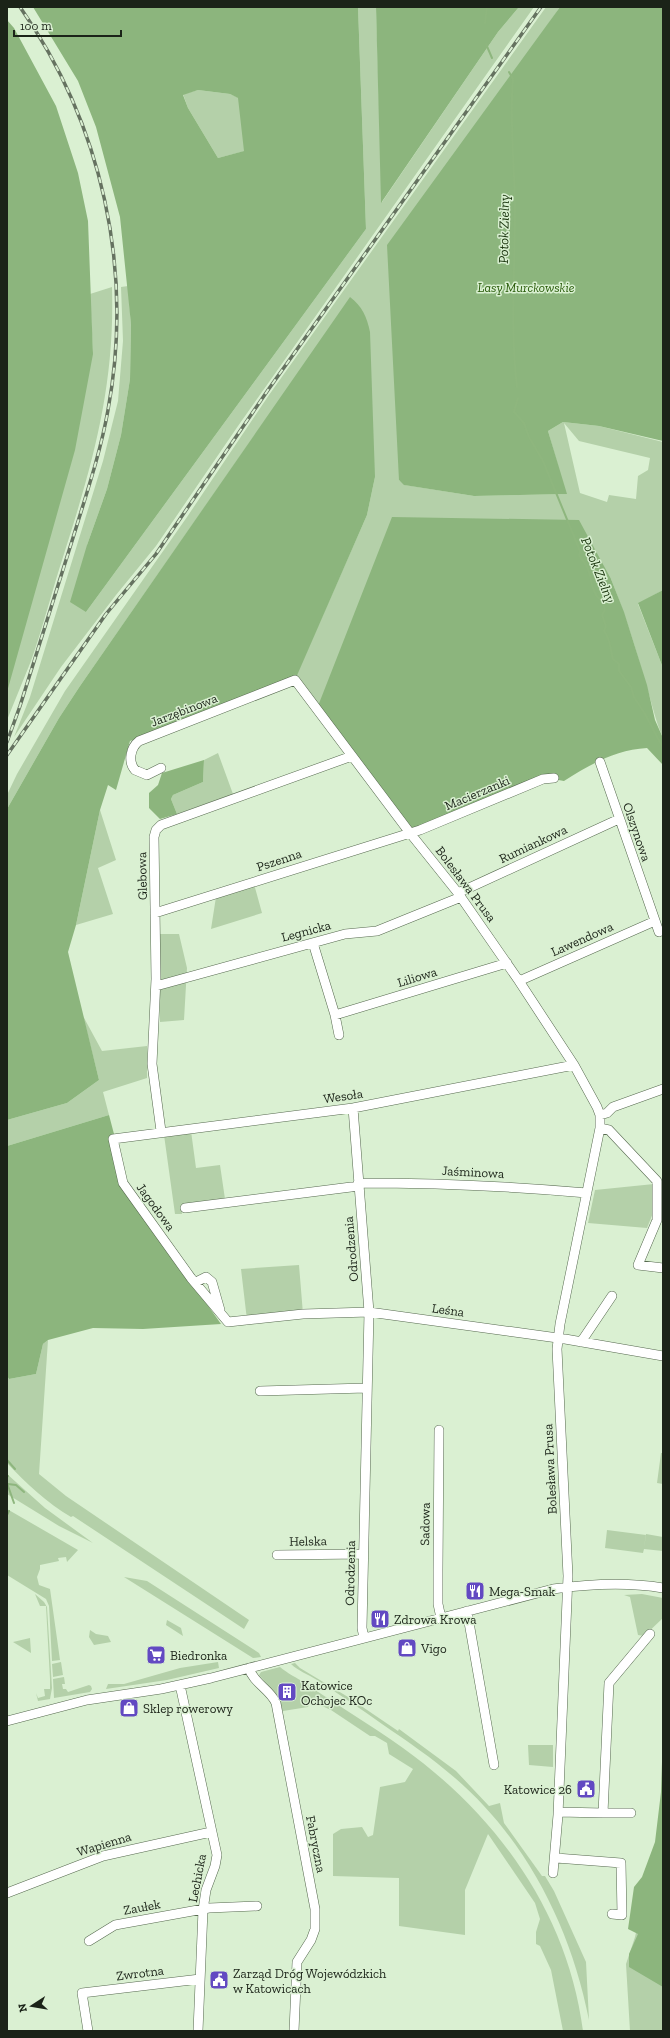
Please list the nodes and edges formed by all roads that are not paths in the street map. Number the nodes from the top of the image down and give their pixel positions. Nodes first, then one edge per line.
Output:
1 (294, 680) joint
2 (352, 756) junction
3 (600, 762) dead end
4 (161, 768) dead end
5 (554, 778) dead end
6 (619, 819) junction
7 (410, 833) junction
8 (460, 895) junction
9 (155, 913) junction
10 (655, 921) junction
11 (659, 932) dead end
12 (313, 943) junction
13 (507, 963) junction
14 (520, 981) junction
15 (156, 986) junction
16 (335, 1015) junction
17 (339, 1035) dead end
18 (574, 1065) junction
19 (663, 1089) edge
20 (353, 1108) junction
21 (600, 1115) junction
22 (600, 1128) junction
23 (161, 1131) junction
24 (113, 1139) joint
25 (660, 1181) edge
26 (359, 1184) junction
27 (587, 1193) junction
28 (184, 1208) dead end
29 (663, 1268) edge
30 (612, 1296) dead end
31 (369, 1312) junction
32 (228, 1322) joint
33 (558, 1338) junction
34 (581, 1342) junction
35 (663, 1356) edge
36 (366, 1388) junction
37 (260, 1391) dead end
38 (439, 1430) dead end
39 (363, 1554) junction
40 (277, 1555) dead end
41 (568, 1587) junction
42 (663, 1588) edge
43 (467, 1611) junction
44 (441, 1618) junction
45 (650, 1634) dead end
46 (364, 1638) junction
47 (249, 1668) junction
48 (180, 1685) junction
49 (7, 1721) edge
50 (494, 1765) dead end
51 (559, 1812) junction
52 (603, 1813) junction
53 (631, 1813) dead end
54 (211, 1832) junction
55 (556, 1858) junction
56 (554, 1873) dead end
57 (7, 1893) edge
58 (257, 1906) dead end
59 (203, 1910) junction
60 (612, 1914) dead end
61 (89, 1941) dead end
62 (200, 1979) junction
63 (88, 2031) edge
64 (198, 2031) edge
65 (294, 2031) edge

1 - 2 street, Bolesława Prusa
1 - 4 street, Jarzębinowa
2 - 7 street, Bolesława Prusa
2 - 9 street, Glebowa
3 - 6 street, Olszynowa
5 - 7 street, Macierzanki
6 - 8 street, Rumiankowa
6 - 10 street, Olszynowa
7 - 8 street, Bolesława Prusa
7 - 9 street, Pszenna
8 - 12 street, Legnicka
8 - 13 street, Bolesława Prusa
9 - 15 street, Glebowa
10 - 11 street, Olszynowa
10 - 14 street, Lawendowa
12 - 15 street, Legnicka
12 - 16 street
13 - 14 street, Bolesława Prusa
13 - 16 street, Liliowa
14 - 18 street, Bolesława Prusa
15 - 23 street, Glebowa
16 - 17 street
18 - 20 street, Wesoła
18 - 21 street, Bolesława Prusa
19 - 21 street
20 - 23 street, Wesoła
20 - 26 street, Odrodzenia
21 - 22 street, Bolesława Prusa
22 - 25 street
22 - 27 street, Bolesława Prusa
23 - 24 street, Wesoła
24 - 32 street, Jagodowa
25 - 29 street
26 - 27 street, Jaśminowa
26 - 28 street, Jaśminowa
26 - 31 street, Odrodzenia
27 - 33 street, Bolesława Prusa
30 - 34 street
31 - 32 street, Leśna
31 - 33 street, Leśna
31 - 36 street, Odrodzenia
33 - 34 street, Leśna
33 - 41 street, Bolesława Prusa
34 - 35 street, Leśna
36 - 37 street
36 - 39 street, Odrodzenia
38 - 44 street, Sadowa
39 - 40 street, Helska
39 - 46 street, Odrodzenia
41 - 42 street
41 - 43 street
41 - 51 street, Bolesława Prusa
43 - 44 street
43 - 50 street
44 - 46 street
45 - 52 street
46 - 47 street
47 - 48 street
47 - 65 street, Fabryczna
48 - 49 street
48 - 54 street, Lechicka
51 - 52 street
51 - 55 street, Bolesława Prusa
52 - 53 street
54 - 57 street, Wapienna
54 - 59 street, Lechicka
55 - 56 street, Bolesława Prusa
55 - 60 street
58 - 59 street, Zaułek
59 - 61 street, Zaułek
59 - 62 street, Lechicka
62 - 63 street, Zwrotna
62 - 64 street, Lechicka

